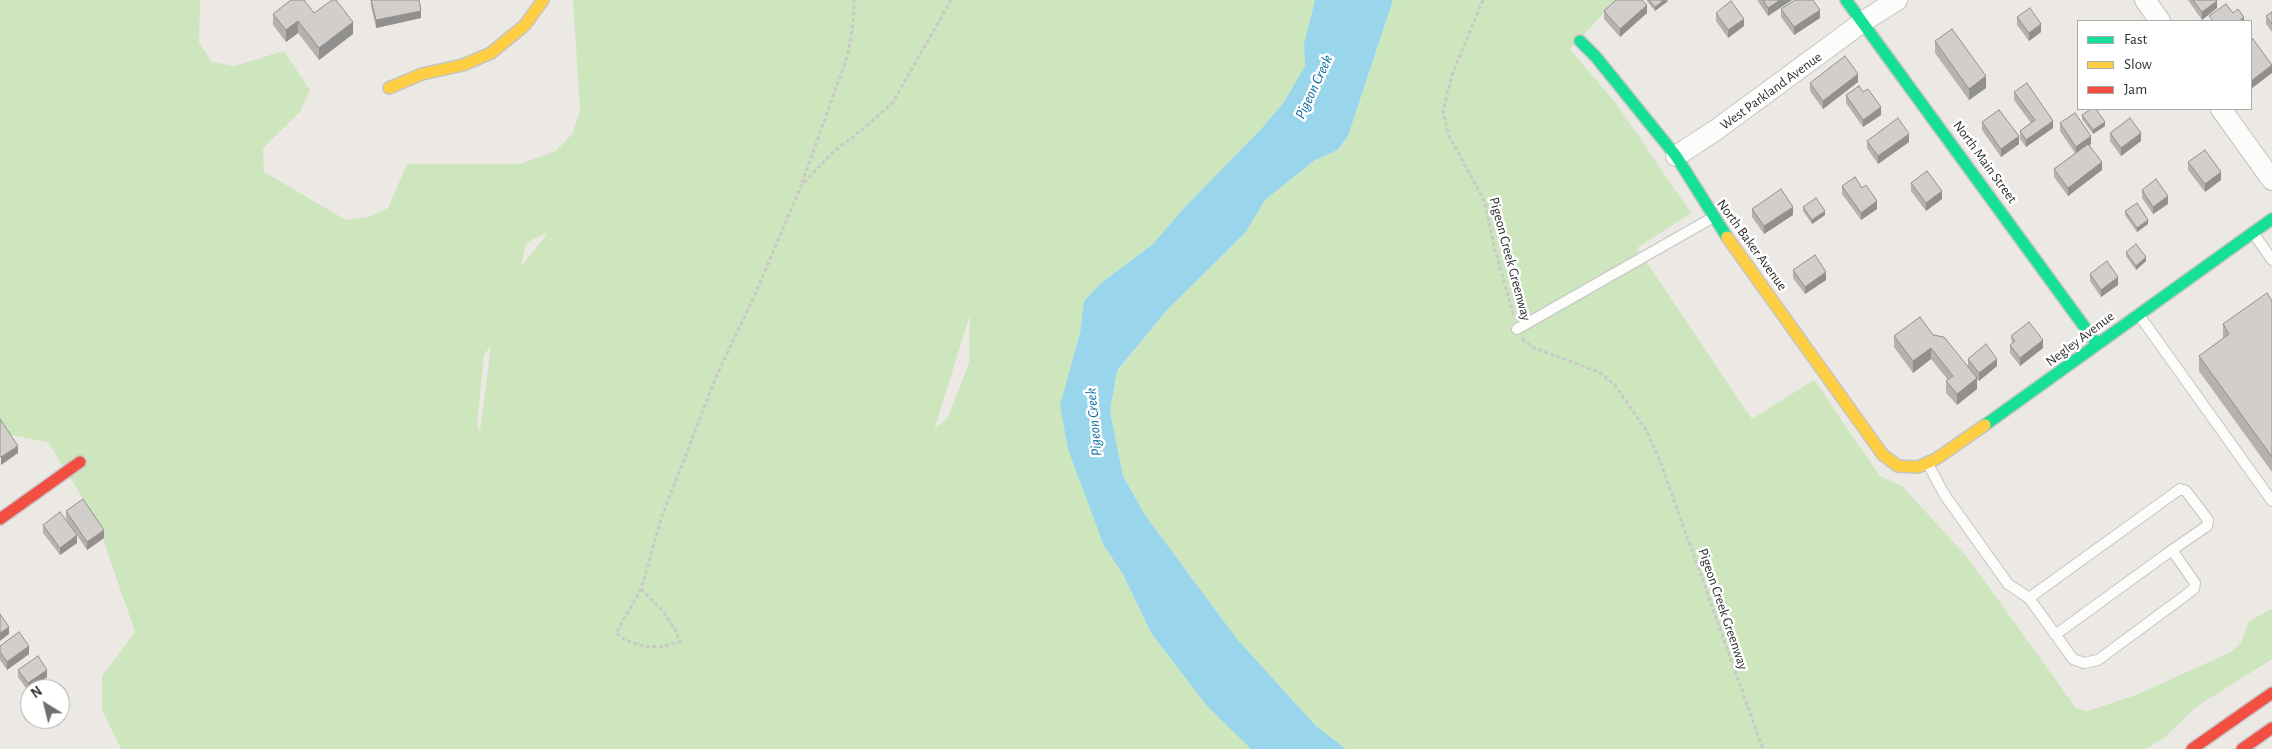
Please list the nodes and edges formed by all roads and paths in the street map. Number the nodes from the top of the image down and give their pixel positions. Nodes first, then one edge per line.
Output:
1 (543, 0) edge
2 (854, 0) edge
3 (951, 0) edge
4 (1483, 0) edge
5 (1846, 0) edge
6 (1897, 0) edge
7 (2145, 0) edge
8 (2159, 20) edge
9 (1864, 22) junction
10 (1580, 41) dead end
11 (389, 88) dead end
12 (2223, 110) edge
13 (1676, 156) junction
14 (2272, 180) edge
15 (801, 186) junction
16 (1713, 218) junction
17 (2272, 219) edge
18 (2253, 233) junction
19 (2272, 260) edge
20 (2138, 314) junction
21 (1517, 329) junction
22 (2097, 344) junction
23 (80, 462) dead end
24 (1928, 463) junction
25 (1900, 466) joint
26 (2272, 501) edge
27 (0, 519) edge
28 (2172, 550) junction
29 (642, 589) junction
30 (2028, 598) junction
31 (2055, 634) junction
32 (2272, 693) edge
33 (2272, 728) edge
34 (1763, 749) edge
35 (2192, 749) edge
36 (2242, 749) edge

1 - 11 street
2 - 15 path
3 - 15 path
4 - 21 path, Pigeon Creek Greenway
5 - 9 street, North Main Street
6 - 9 street, West Parkland Avenue
7 - 8 street
9 - 13 street, West Parkland Avenue
9 - 22 street, North Main Street
10 - 13 street, North Baker Avenue
12 - 14 street
13 - 16 street, North Baker Avenue
15 - 29 path
16 - 21 lane
16 - 25 street, North Baker Avenue
17 - 18 street, Negley Avenue
18 - 19 lane
18 - 20 street, Negley Avenue
20 - 22 street, Negley Avenue
20 - 26 lane
21 - 34 path, Pigeon Creek Greenway
22 - 24 street, Negley Avenue
23 - 27 street
24 - 25 street, Negley Avenue
24 - 30 lane
28 - 30 lane
28 - 31 lane
28 - 31 lane
29 - 29 path
30 - 31 lane
32 - 35 street
33 - 36 street

